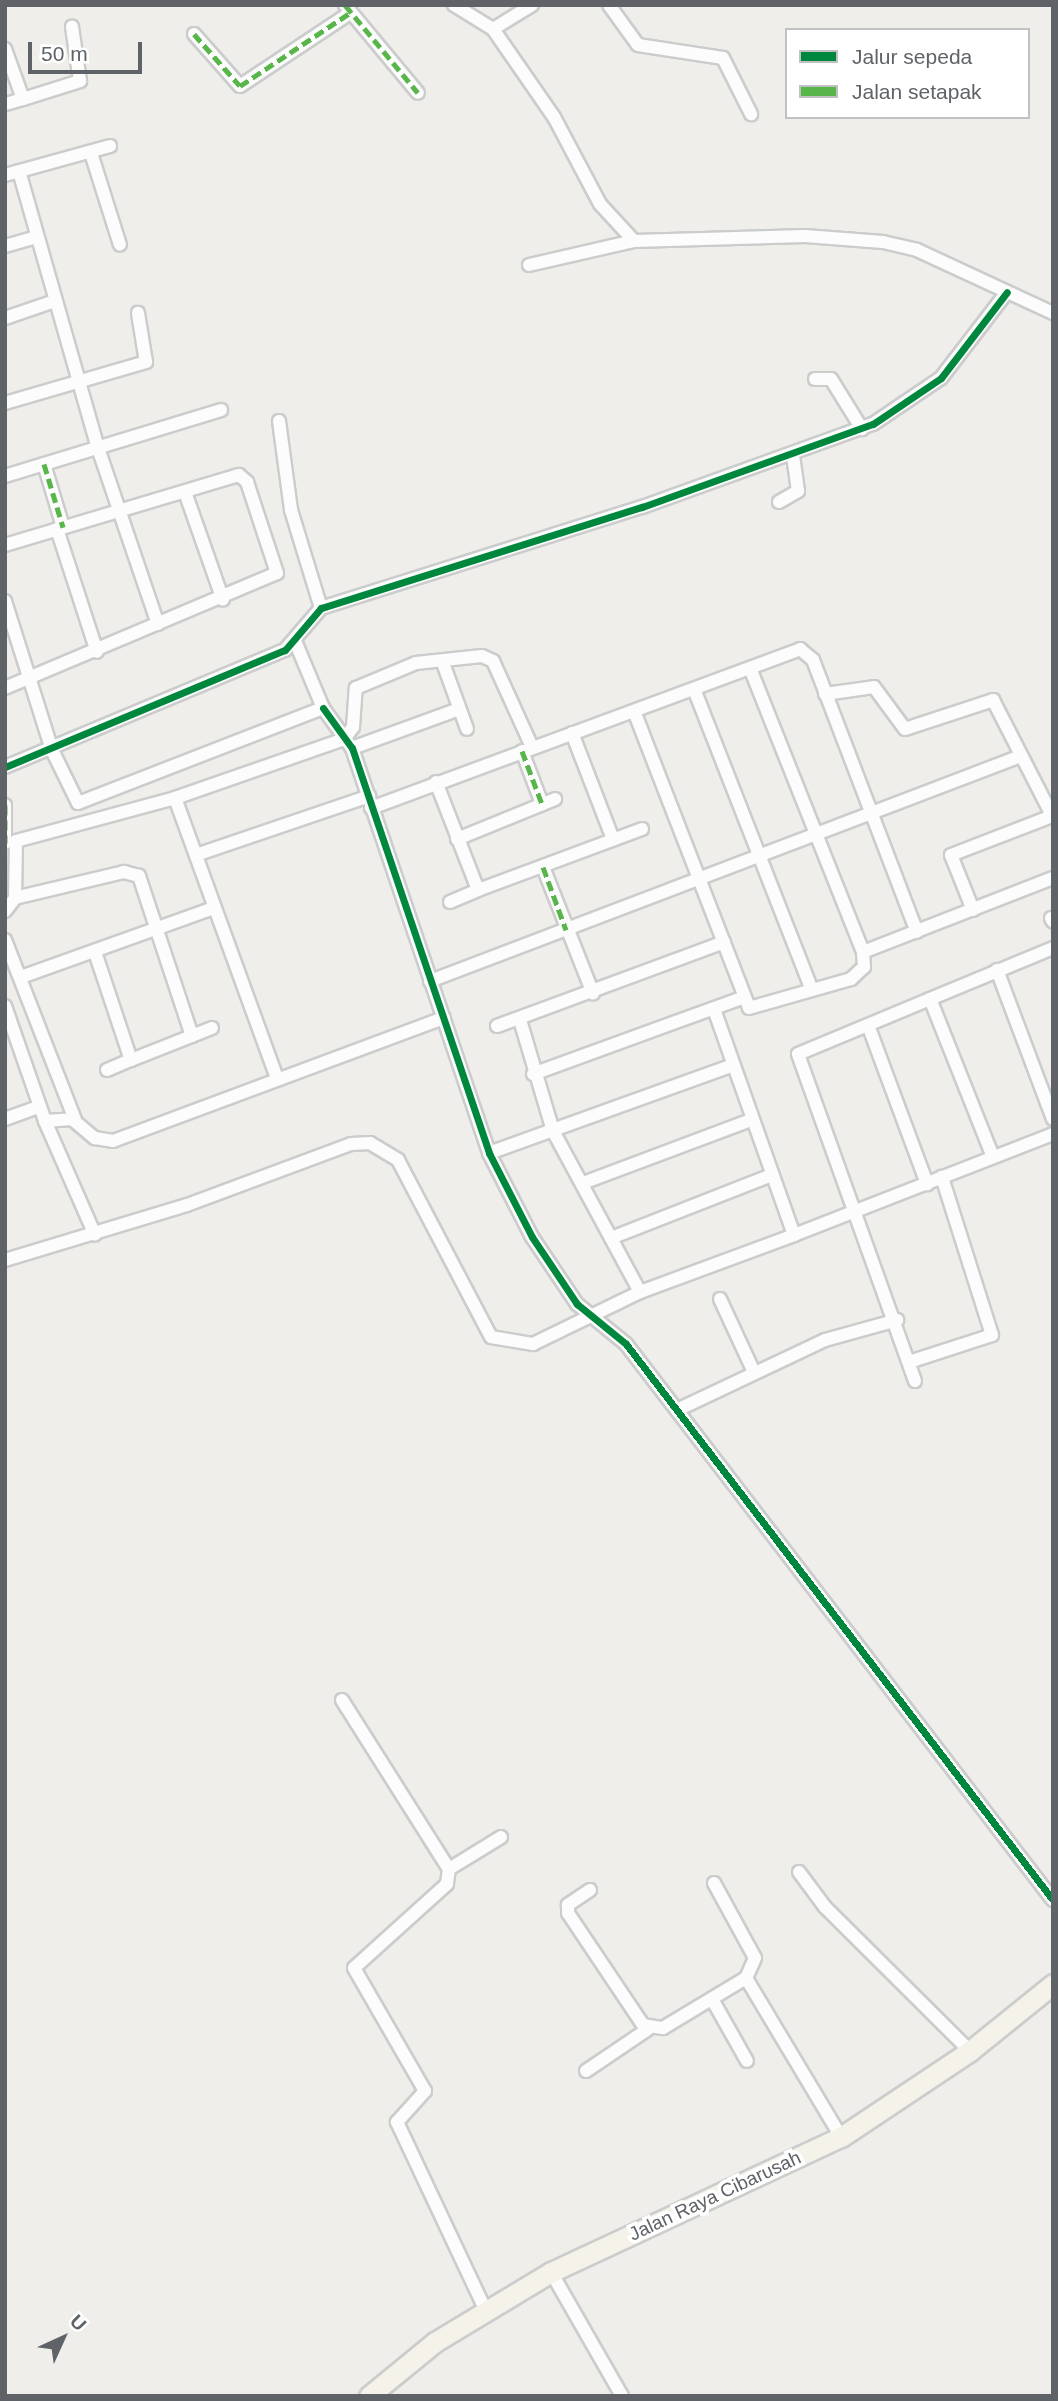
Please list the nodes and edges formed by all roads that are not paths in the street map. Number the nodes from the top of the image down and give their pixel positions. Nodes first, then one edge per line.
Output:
1 (454, 5) edge
2 (532, 5) edge
3 (609, 5) edge
4 (348, 9) edge
5 (72, 27) dead end
6 (493, 29) junction
7 (194, 34) dead end
8 (5, 49) edge
9 (418, 93) dead end
10 (23, 99) junction
11 (5, 104) edge
12 (751, 114) dead end
13 (110, 146) dead end
14 (91, 153) junction
15 (19, 171) junction
16 (5, 175) edge
17 (36, 237) junction
18 (634, 241) junction
19 (120, 245) dead end
20 (5, 246) edge
21 (529, 265) dead end
22 (1007, 292) junction
23 (55, 301) junction
24 (138, 313) dead end
25 (1053, 313) edge
26 (5, 318) edge
27 (815, 379) dead end
28 (80, 382) junction
29 (5, 403) edge
30 (221, 411) dead end
31 (279, 421) dead end
32 (862, 429) junction
33 (98, 447) junction
34 (793, 455) junction
35 (44, 464) junction
36 (5, 476) edge
37 (185, 492) junction
38 (779, 502) dead end
39 (124, 509) junction
40 (60, 528) junction
41 (5, 545) edge
42 (223, 600) junction
43 (5, 601) edge
44 (321, 608) junction
45 (8, 618) edge
46 (158, 624) junction
47 (295, 641) junction
48 (97, 652) junction
49 (443, 663) junction
50 (750, 668) junction
51 (29, 681) junction
52 (5, 688) edge
53 (694, 689) junction
54 (825, 694) junction
55 (323, 708) junction
56 (459, 709) junction
57 (634, 711) junction
58 (467, 729) dead end
59 (572, 733) junction
60 (348, 743) junction
61 (527, 749) junction
62 (52, 750) junction
63 (1018, 757) junction
64 (5, 767) edge
65 (436, 782) junction
66 (175, 798) junction
67 (370, 802) junction
68 (5, 805) edge
69 (870, 814) junction
70 (1052, 816) edge
71 (642, 829) dead end
72 (815, 836) junction
73 (457, 839) junction
74 (613, 839) junction
75 (5, 843) edge
76 (197, 855) junction
77 (761, 857) junction
78 (543, 867) junction
79 (1053, 878) edge
80 (700, 879) junction
81 (478, 890) junction
82 (15, 898) junction
83 (450, 902) dead end
84 (214, 908) junction
85 (973, 910) junction
86 (5, 911) edge
87 (155, 930) junction
88 (566, 930) junction
89 (917, 932) junction
90 (5, 940) edge
91 (724, 942) junction
92 (1053, 948) edge
93 (95, 952) junction
94 (863, 952) junction
95 (997, 970) junction
96 (21, 977) junction
97 (430, 981) junction
98 (812, 990) junction
99 (593, 993) junction
100 (742, 999) junction
101 (930, 999) junction
102 (5, 1006) edge
103 (714, 1009) junction
104 (444, 1018) junction
105 (520, 1020) junction
106 (868, 1024) junction
107 (498, 1026) dead end
108 (212, 1028) dead end
109 (192, 1036) junction
110 (131, 1060) junction
111 (733, 1065) junction
112 (107, 1070) dead end
113 (533, 1074) junction
114 (277, 1079) junction
115 (40, 1106) junction
116 (5, 1119) edge
117 (1053, 1119) edge
118 (75, 1120) junction
119 (751, 1120) junction
120 (45, 1121) junction
121 (553, 1131) junction
122 (1053, 1134) edge
123 (489, 1153) junction
124 (993, 1157) junction
125 (772, 1175) junction
126 (942, 1177) junction
127 (583, 1183) junction
128 (927, 1184) junction
129 (858, 1213) junction
130 (95, 1235) junction
131 (794, 1235) junction
132 (611, 1238) junction
133 (5, 1260) edge
134 (640, 1292) junction
135 (720, 1299) dead end
136 (591, 1316) junction
137 (897, 1320) junction
138 (909, 1362) junction
139 (753, 1370) junction
140 (915, 1381) dead end
141 (677, 1410) junction
142 (342, 1700) dead end
143 (501, 1837) dead end
144 (449, 1869) junction
145 (799, 1872) dead end
146 (714, 1883) dead end
147 (590, 1890) dead end
148 (1053, 1900) edge
149 (746, 1978) junction
150 (1052, 1984) edge
151 (1053, 1990) edge
152 (712, 1999) junction
153 (648, 2029) junction
154 (970, 2051) junction
155 (747, 2061) dead end
156 (586, 2071) dead end
157 (841, 2137) junction
158 (552, 2274) junction
159 (486, 2311) junction
160 (369, 2396) edge
161 (377, 2396) edge
162 (622, 2396) edge

1 - 6 street
2 - 6 street
3 - 12 street
4 - 7 street
4 - 9 street
5 - 10 street
6 - 18 street
8 - 10 street
10 - 11 street
13 - 14 street
14 - 15 street
14 - 19 street
15 - 16 street
15 - 17 street
17 - 20 street
17 - 23 street
18 - 21 street
18 - 22 street
22 - 25 street
22 - 32 street
23 - 26 street
23 - 28 street
24 - 28 street
27 - 32 street
28 - 29 street
28 - 33 street
30 - 33 street
31 - 44 street
32 - 34 street
33 - 35 street
33 - 39 street
34 - 38 street
34 - 44 street
35 - 36 street
35 - 40 street
37 - 39 street
37 - 42 street
37 - 42 street
39 - 40 street
39 - 46 street
40 - 41 street
40 - 48 street
42 - 46 street
43 - 45 street
44 - 47 street
45 - 51 street
46 - 48 street
47 - 55 street
47 - 62 street
48 - 51 street
49 - 56 street
49 - 60 street
49 - 61 street
50 - 53 street
50 - 54 street
50 - 72 street
51 - 52 street
51 - 62 street
53 - 57 street
53 - 77 street
54 - 63 street
54 - 69 street
55 - 60 street
55 - 62 street
56 - 58 street
56 - 60 street
57 - 59 street
57 - 80 street
59 - 61 street
59 - 74 street
60 - 66 street
60 - 67 street
61 - 65 street
61 - 73 street
62 - 64 street
63 - 69 street
63 - 70 street
65 - 67 street
65 - 73 street
66 - 76 street
66 - 82 street
67 - 76 street
67 - 97 street
68 - 75 street
69 - 72 street
69 - 89 street
70 - 85 street
71 - 74 street
72 - 77 street
72 - 94 street
73 - 81 street
74 - 78 street
76 - 84 street
77 - 80 street
77 - 98 street
78 - 81 street
78 - 88 street
79 - 85 street
80 - 88 street
80 - 91 street
81 - 83 street
82 - 86 street
82 - 87 street
84 - 87 street
84 - 114 street
85 - 89 street
87 - 93 street
87 - 109 street
88 - 97 street
88 - 99 street
89 - 94 street
90 - 96 street
91 - 99 street
91 - 100 street
92 - 95 street
93 - 96 street
93 - 110 street
94 - 98 street
95 - 101 street
95 - 117 street
96 - 118 street
97 - 104 street
98 - 100 street
99 - 105 street
100 - 103 street
101 - 106 street
101 - 124 street
102 - 115 street
103 - 111 street
103 - 113 street
104 - 114 street
104 - 123 street
105 - 107 street
105 - 113 street
106 - 128 street
106 - 129 street
108 - 109 street
109 - 110 street
110 - 112 street
111 - 119 street
111 - 121 street
113 - 121 street
114 - 118 street
115 - 116 street
115 - 120 street
118 - 120 street
119 - 125 street
119 - 127 street
120 - 130 street
121 - 123 street
121 - 127 street
122 - 124 street
123 - 136 street
124 - 126 street
125 - 131 street
125 - 132 street
126 - 128 street
126 - 138 street
127 - 132 street
128 - 129 street
129 - 131 street
129 - 137 street
130 - 133 street
130 - 136 street
131 - 134 street
132 - 134 street
134 - 136 street
135 - 139 street
136 - 141 street
137 - 138 street
137 - 139 street
138 - 140 street
139 - 141 street
141 - 148 street
142 - 144 street
143 - 144 street
144 - 159 street
145 - 154 street
146 - 149 street
147 - 153 street
149 - 152 street
149 - 157 street
150 - 154 main road, Jalan Raya Cibarusah
151 - 158 main road, Jalan Raya Cibarusah
152 - 153 street
152 - 155 street
153 - 156 street
154 - 157 main road, Jalan Raya Cibarusah
157 - 158 main road, Jalan Raya Cibarusah
158 - 159 main road, Jalan Raya Cibarusah
158 - 161 main road, Jalan Raya Cibarusah
158 - 162 street
159 - 160 main road, Jalan Raya Cibarusah

